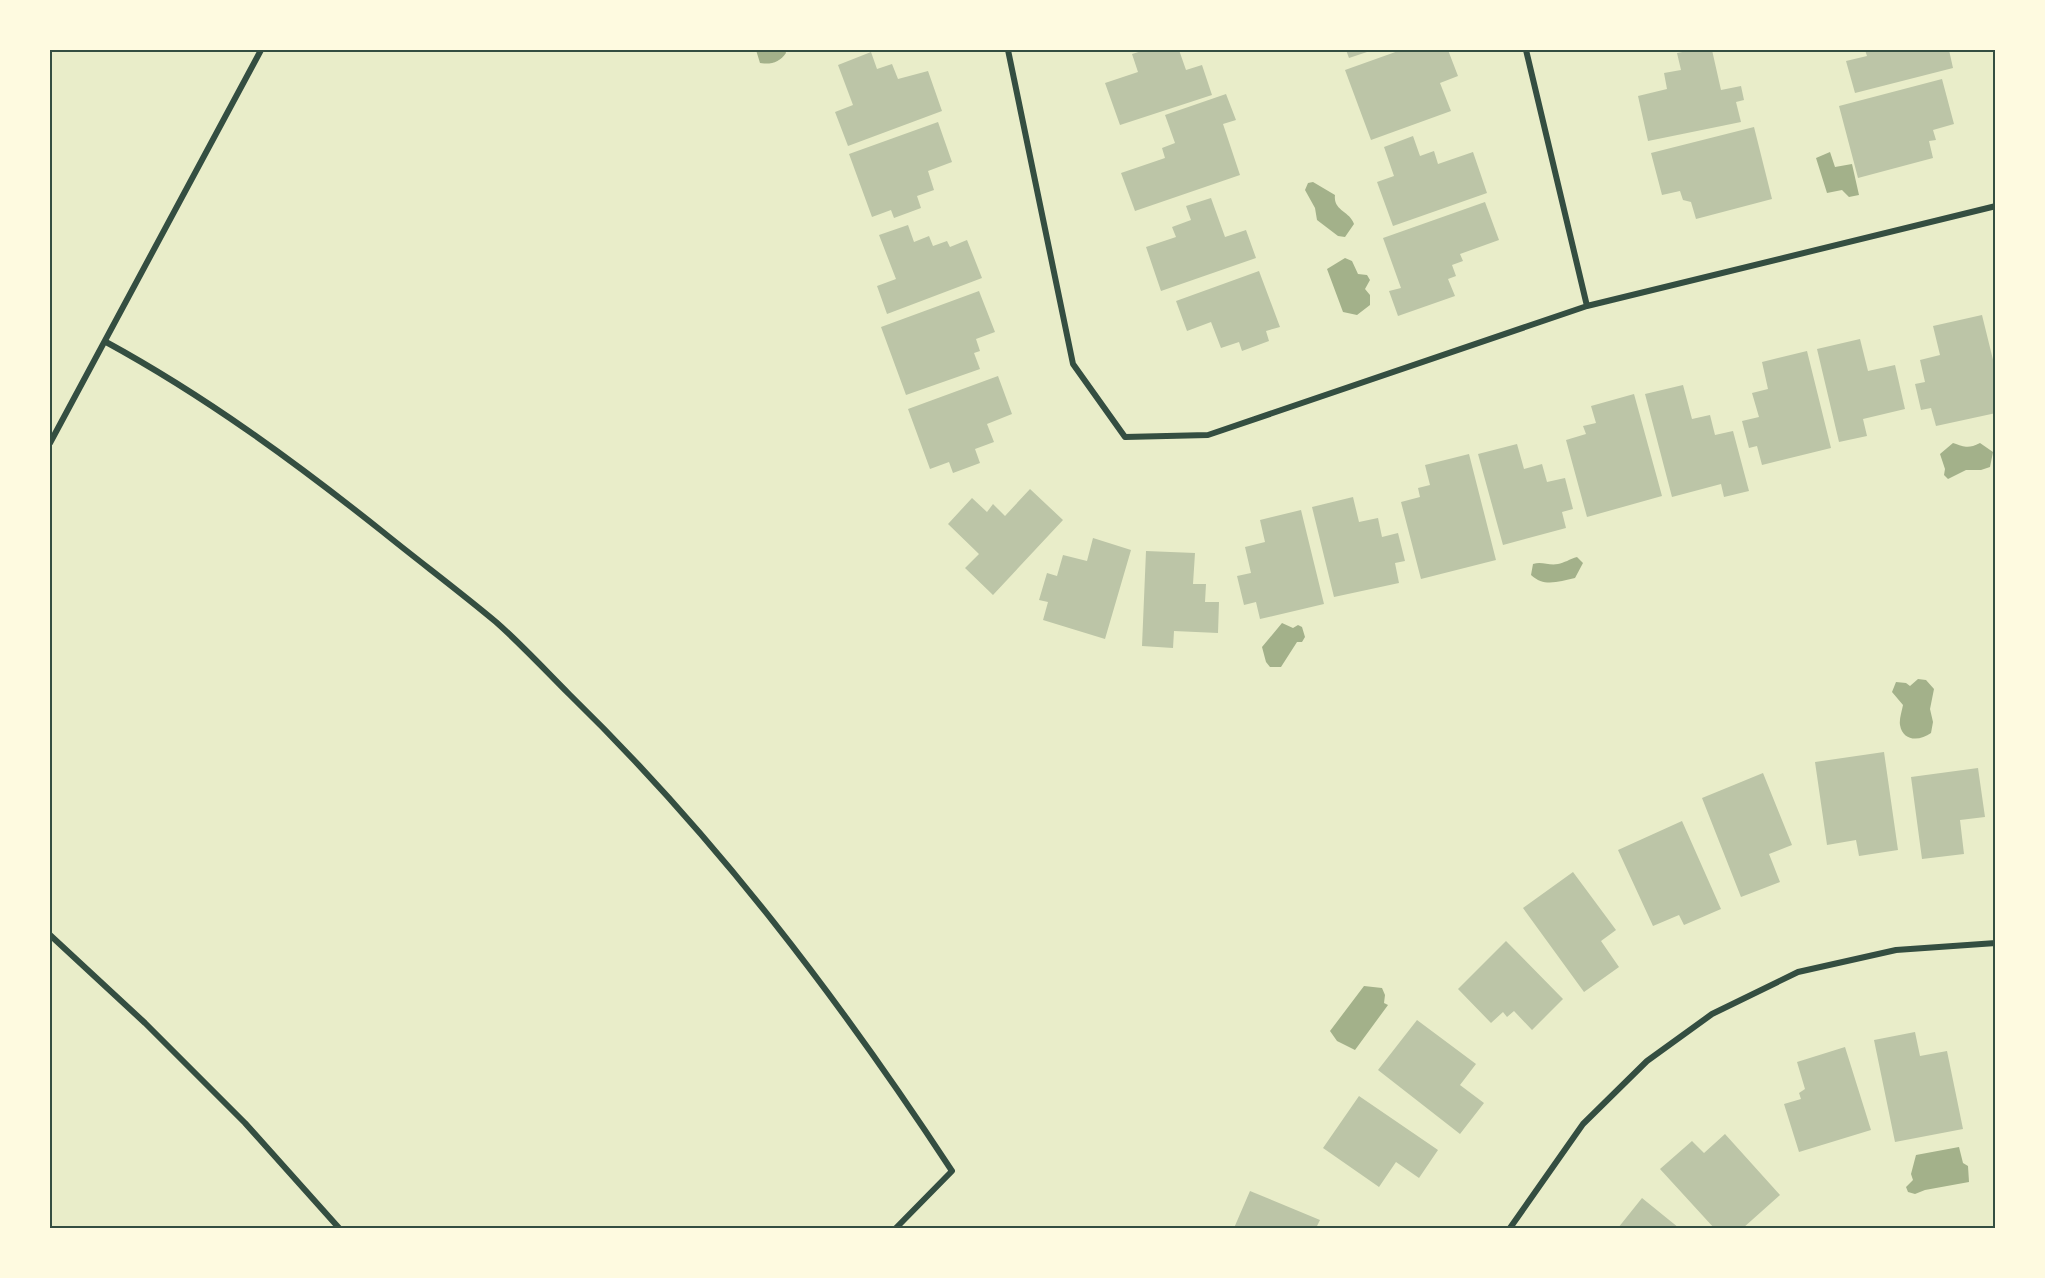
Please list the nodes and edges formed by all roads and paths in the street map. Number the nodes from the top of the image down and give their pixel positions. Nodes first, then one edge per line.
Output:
1 (261, 50) edge
2 (1008, 50) edge
3 (1526, 50) edge
4 (1995, 206) edge
5 (1587, 306) junction
6 (106, 342) junction
7 (50, 443) edge
8 (50, 935) edge
9 (1995, 943) edge
10 (339, 1228) edge
11 (896, 1228) edge
12 (1510, 1228) edge

1 - 6 street
2 - 5 street
3 - 5 street
4 - 5 street
6 - 7 street
6 - 11 street
8 - 10 street
9 - 12 street

